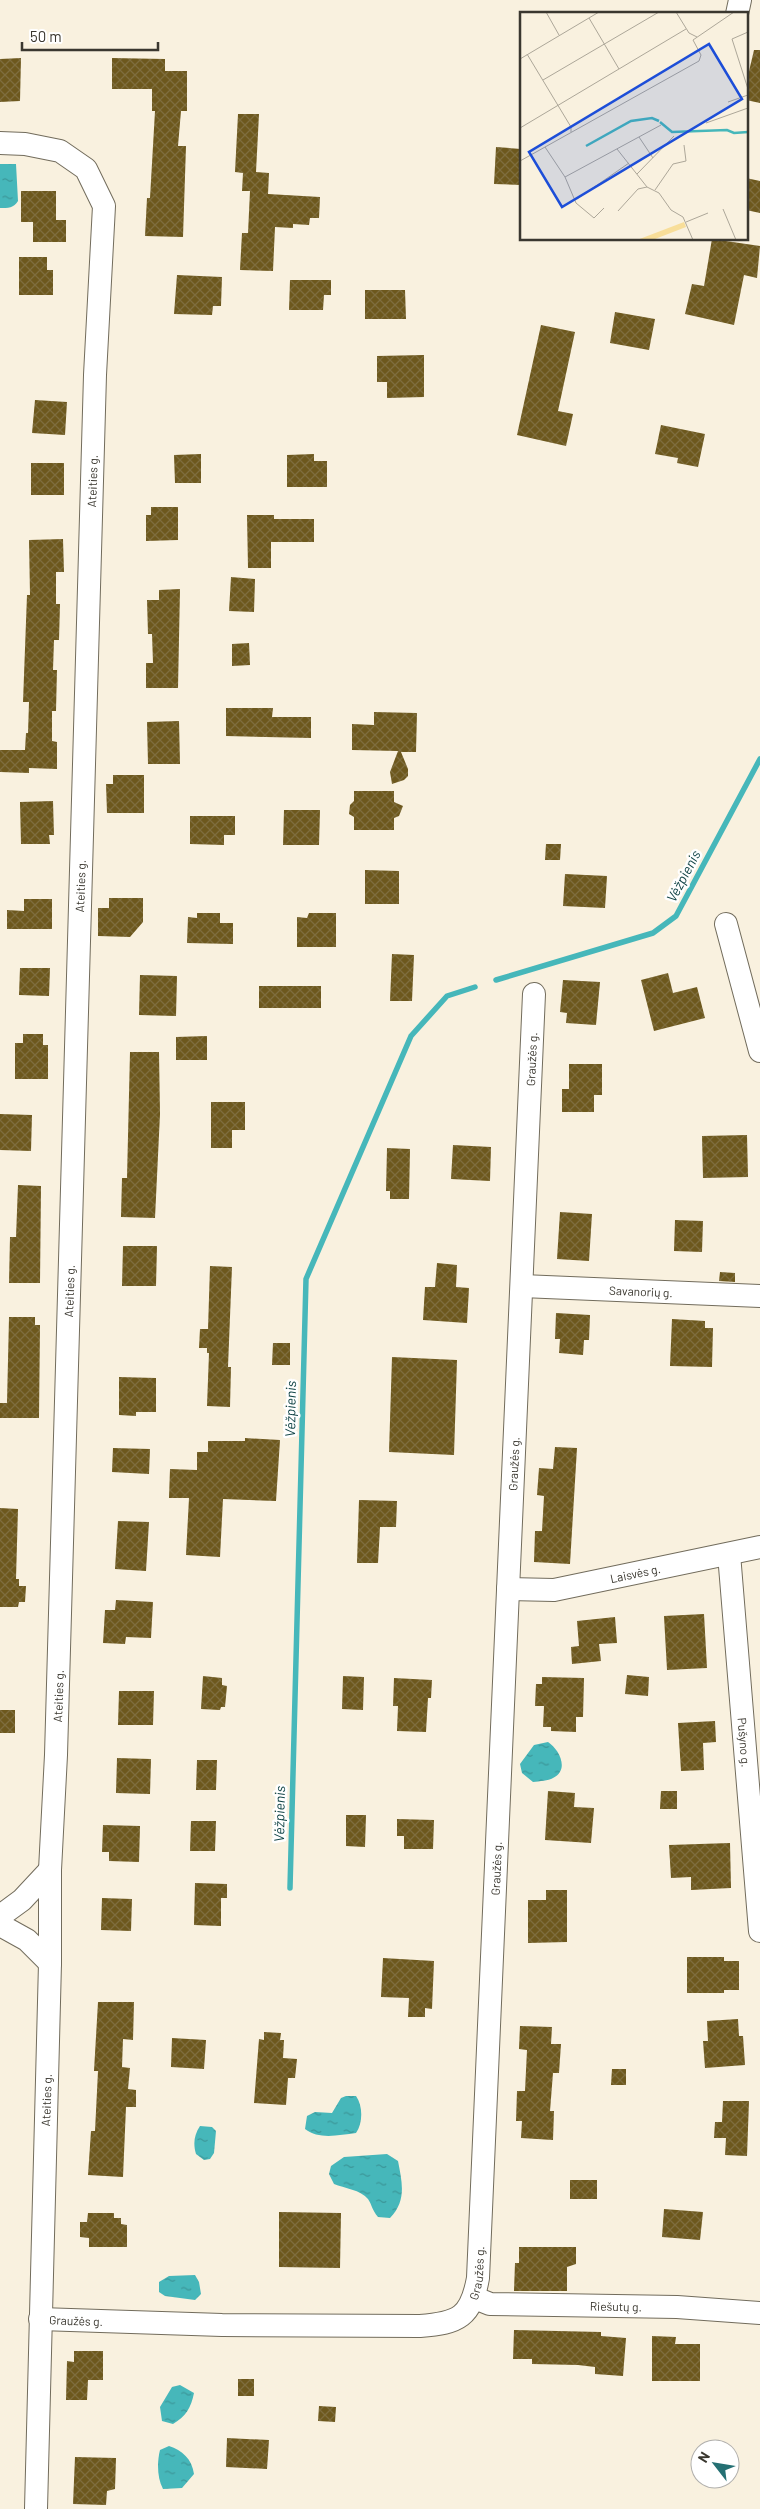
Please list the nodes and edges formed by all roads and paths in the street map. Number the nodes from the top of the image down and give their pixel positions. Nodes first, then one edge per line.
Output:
1 (0, 143) edge
2 (726, 924) dead end
3 (534, 994) dead end
4 (760, 1051) edge
5 (522, 1286) junction
6 (760, 1296) edge
7 (760, 1548) edge
8 (729, 1554) junction
9 (508, 1590) junction
10 (50, 1870) junction
11 (0, 1916) edge
12 (0, 1925) edge
13 (760, 1931) edge
14 (50, 1963) junction
15 (475, 2298) junction
16 (760, 2313) edge
17 (40, 2319) junction
18 (36, 2509) edge

1 - 10 street, Ateities g.
2 - 4 street
3 - 5 street, Graužės g.
5 - 6 street, Savanorių g.
5 - 9 street, Graužės g.
7 - 8 street, Laisvės g.
8 - 9 street, Laisvės g.
8 - 13 street, Pušyno g.
9 - 15 street, Graužės g.
10 - 11 street
10 - 14 street, Ateities g.
12 - 14 street
14 - 17 street, Ateities g.
15 - 16 street, Riešutų g.
15 - 17 street, Graužės g.
17 - 18 street, Ateities g.

